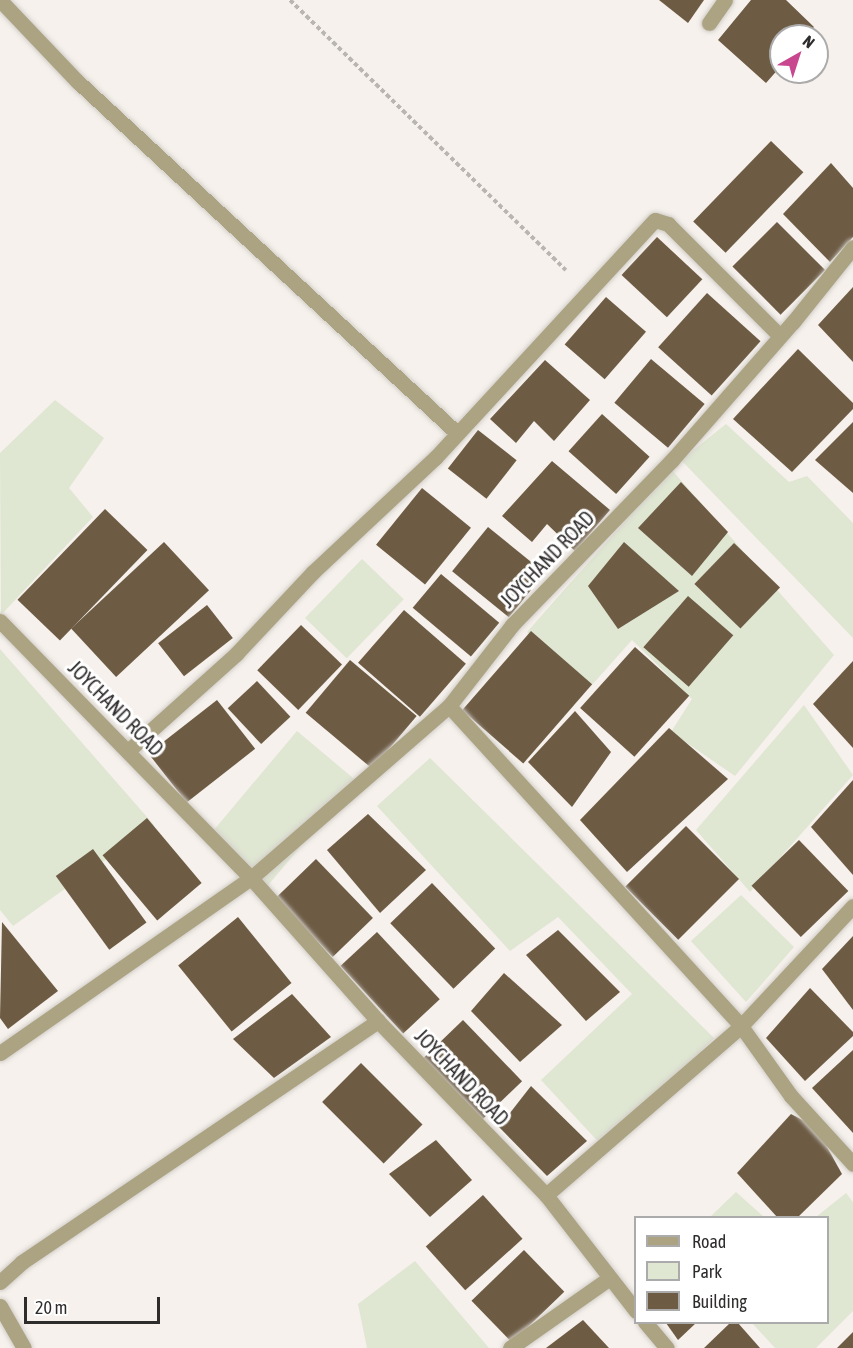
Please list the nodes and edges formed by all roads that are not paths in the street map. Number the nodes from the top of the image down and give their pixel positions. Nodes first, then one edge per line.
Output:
1 (0, 0) edge
2 (725, 0) edge
3 (709, 23) dead end
4 (853, 247) edge
5 (780, 336) junction
6 (458, 433) junction
7 (0, 621) edge
8 (449, 706) junction
9 (129, 750) junction
10 (251, 878) junction
11 (853, 906) edge
12 (378, 1021) junction
13 (741, 1026) junction
14 (0, 1053) edge
15 (853, 1164) edge
16 (546, 1195) junction
17 (608, 1279) junction
18 (0, 1282) edge
19 (0, 1306) edge
20 (634, 1309) edge
21 (646, 1324) edge
22 (24, 1348) edge
23 (510, 1348) edge
24 (667, 1348) edge

1 - 6 street
2 - 3 street
4 - 5 street, JOYCHAND ROAD
5 - 6 street
5 - 8 street, JOYCHAND ROAD
6 - 9 street
7 - 9 street, JOYCHAND ROAD
8 - 10 street, JOYCHAND ROAD
8 - 13 street
9 - 10 street, JOYCHAND ROAD
10 - 12 street, JOYCHAND ROAD
10 - 14 street
11 - 13 street
12 - 16 street, JOYCHAND ROAD
12 - 18 street
13 - 15 street
13 - 16 street
16 - 17 street, JOYCHAND ROAD
17 - 20 street, JOYCHAND ROAD
17 - 23 street
19 - 22 street
21 - 24 street

